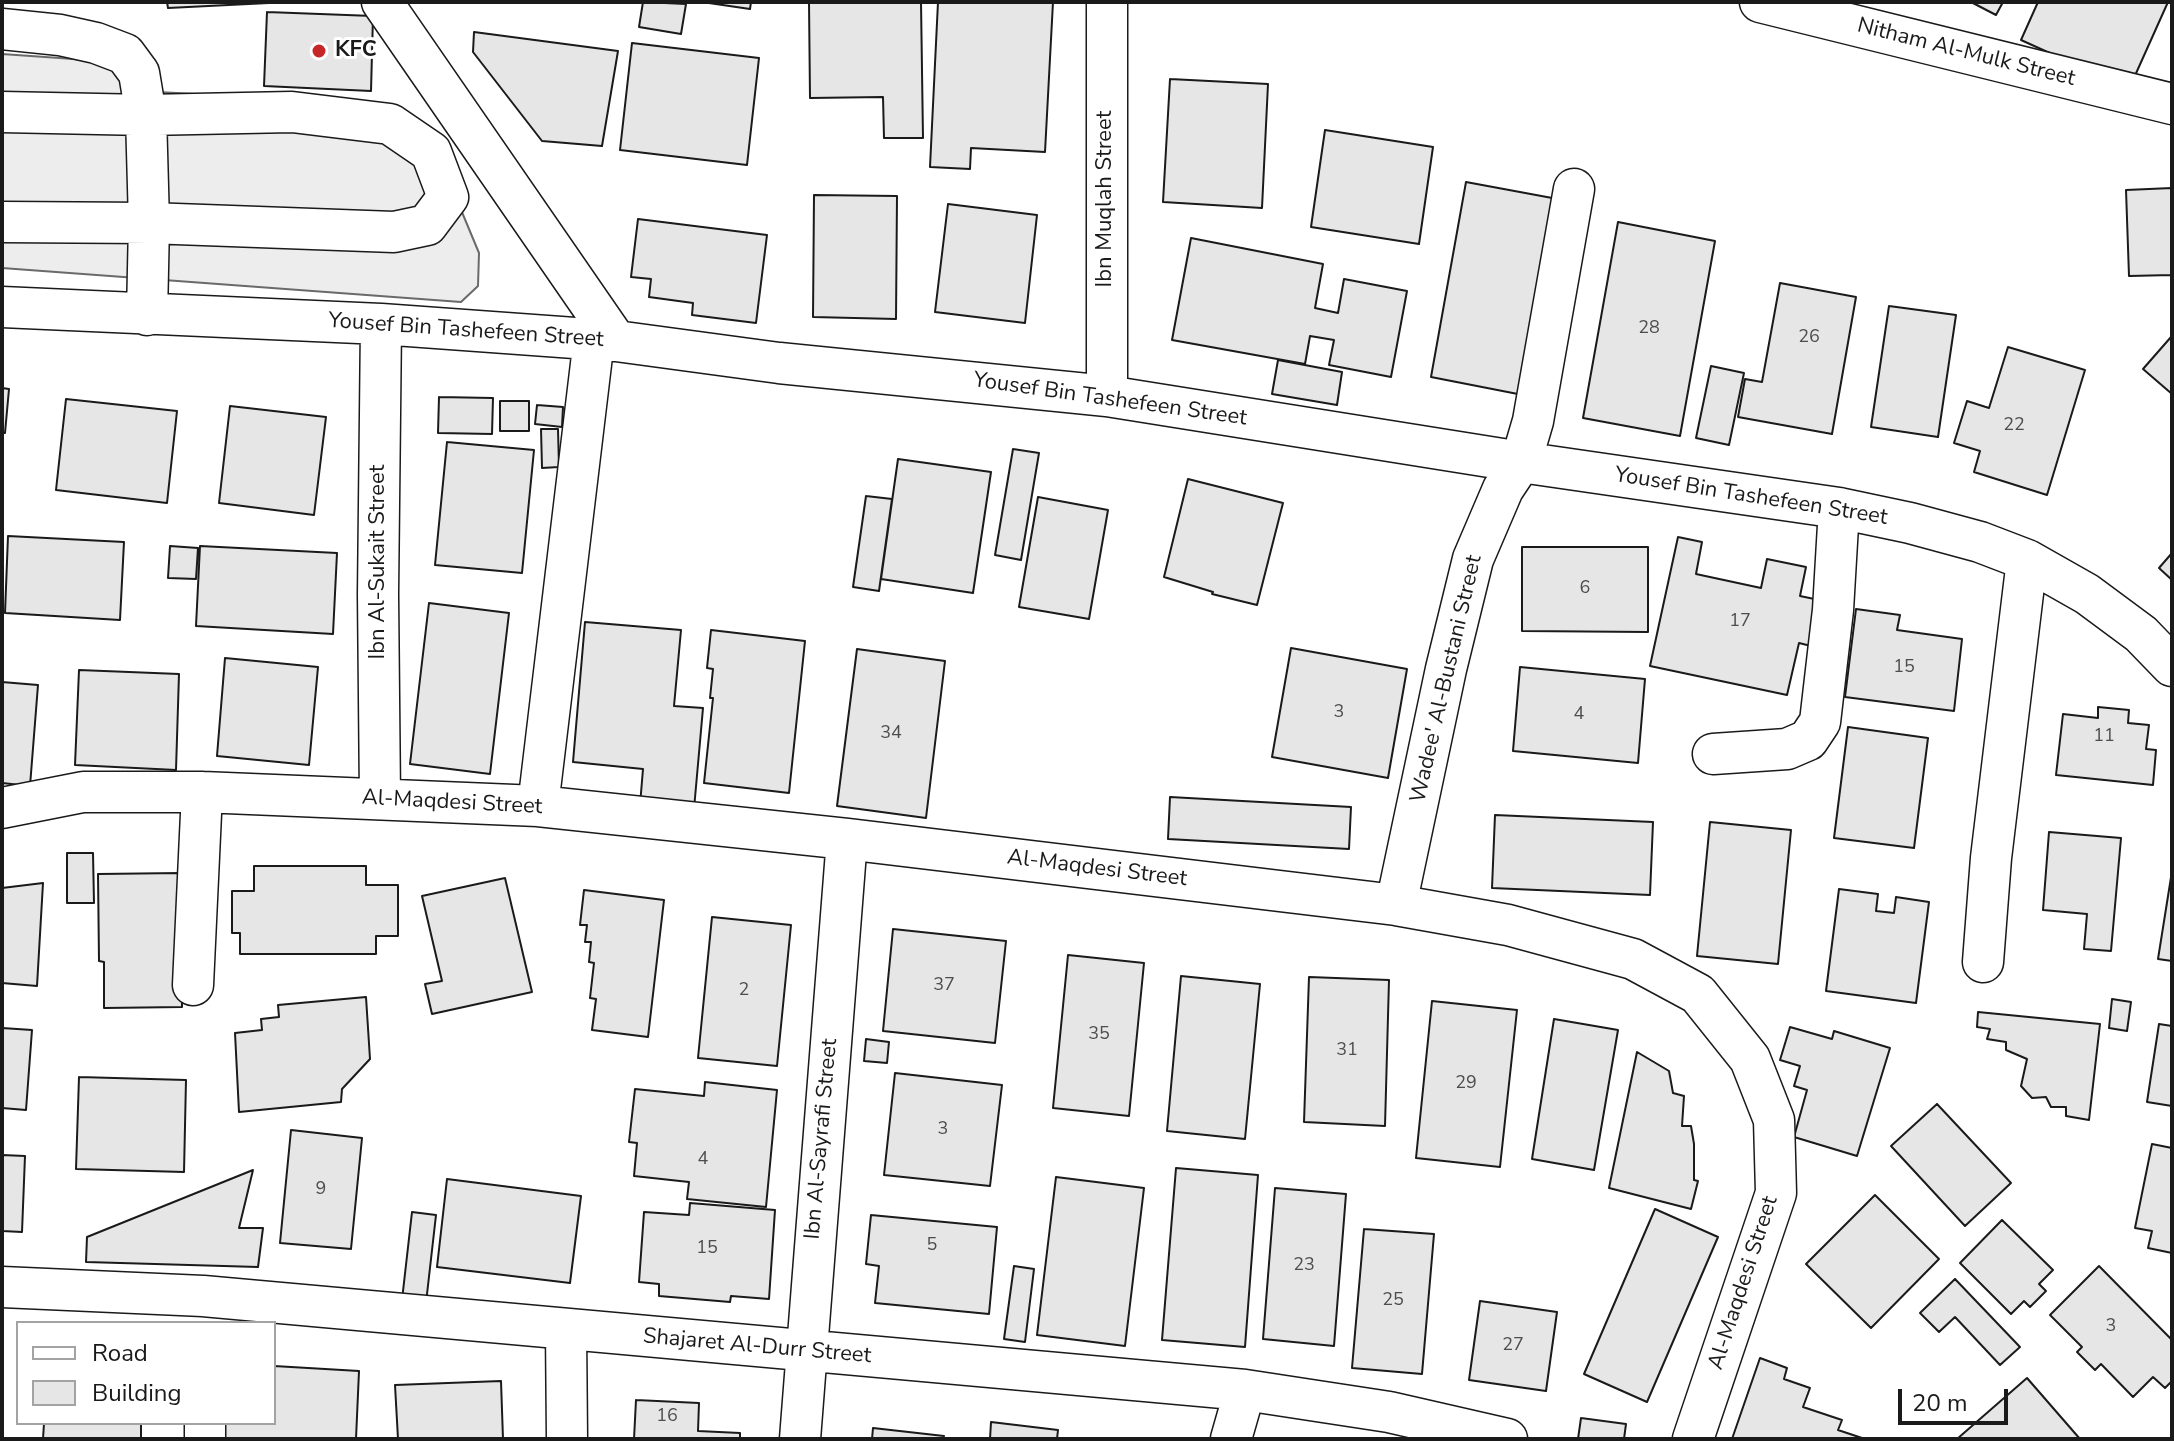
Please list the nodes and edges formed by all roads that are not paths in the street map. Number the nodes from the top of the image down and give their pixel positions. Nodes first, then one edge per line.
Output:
1 (382, 2) edge
2 (1107, 2) edge
3 (1760, 2) edge
4 (2, 29) edge
5 (2172, 104) edge
6 (2, 112) edge
7 (146, 115) junction
8 (1574, 189) dead end
9 (2, 222) edge
10 (149, 223) junction
11 (2, 307) edge
12 (147, 315) junction
13 (381, 324) junction
14 (605, 340) junction
15 (1107, 396) junction
16 (1521, 462) junction
17 (1839, 508) junction
18 (2027, 560) junction
19 (2172, 666) edge
20 (1713, 754) dead end
21 (202, 792) junction
22 (380, 799) junction
23 (538, 806) junction
24 (2, 808) edge
25 (847, 839) junction
26 (1396, 905) junction
27 (1983, 962) dead end
28 (193, 985) dead end
29 (2, 1287) edge
30 (204, 1309) edge
31 (566, 1330) junction
32 (805, 1352) junction
33 (1245, 1390) junction
34 (567, 1439) edge
35 (800, 1439) edge
36 (1231, 1439) edge
37 (1507, 1439) edge
38 (1693, 1439) edge

1 - 14 street
2 - 15 street, Ibn Muqlah Street
3 - 5 street, Nitham Al-Mulk Street
4 - 7 street
6 - 7 street
7 - 10 street
7 - 10 street
8 - 16 street, Wadee' Al-Bustani Street
9 - 10 street
10 - 12 street
11 - 12 street, Yousef Bin Tashefeen Street
12 - 13 street, Yousef Bin Tashefeen Street
13 - 14 street, Yousef Bin Tashefeen Street
13 - 22 street, Ibn Al-Sukait Street
14 - 15 street, Yousef Bin Tashefeen Street
14 - 23 street
15 - 16 street, Yousef Bin Tashefeen Street
16 - 17 street, Yousef Bin Tashefeen Street
16 - 26 street, Wadee' Al-Bustani Street
17 - 18 street, Yousef Bin Tashefeen Street
17 - 20 street
18 - 19 street, Yousef Bin Tashefeen Street
18 - 27 street
21 - 22 street, Al-Maqdesi Street
21 - 24 street, Al-Maqdesi Street
21 - 28 street
22 - 23 street, Al-Maqdesi Street
23 - 25 street, Al-Maqdesi Street
25 - 26 street, Al-Maqdesi Street
25 - 32 street, Ibn Al-Sayrafi Street
26 - 38 street, Al-Maqdesi Street
29 - 30 street, Shajaret Al-Durr Street
30 - 31 street, Shajaret Al-Durr Street
31 - 32 street, Shajaret Al-Durr Street
31 - 34 street
32 - 33 street, Shajaret Al-Durr Street
32 - 35 street, Ibn Al-Sayrafi Street
33 - 36 street
33 - 37 street, Shajaret Al-Durr Street

